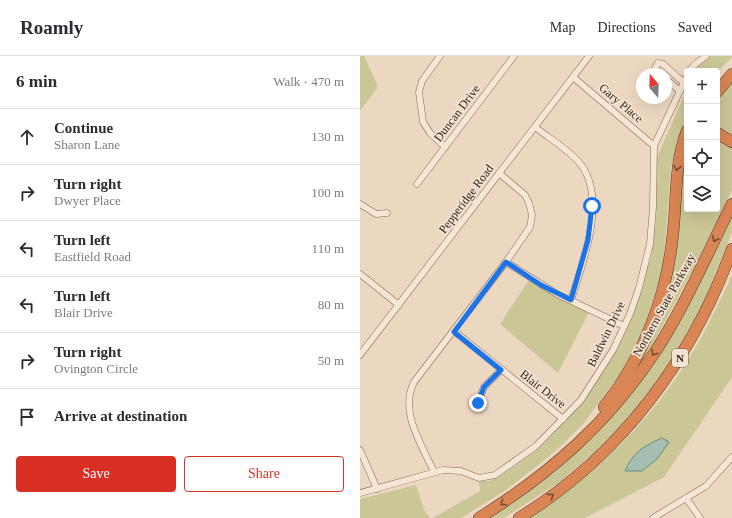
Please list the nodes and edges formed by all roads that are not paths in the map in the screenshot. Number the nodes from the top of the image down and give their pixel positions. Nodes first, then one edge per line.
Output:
1 (440, 56) edge
2 (514, 56) edge
3 (589, 56) edge
4 (706, 56) edge
5 (732, 65) edge
6 (655, 68) edge
7 (667, 68) edge
8 (692, 68) edge
9 (672, 72) edge
10 (732, 74) edge
11 (573, 77) junction
12 (720, 78) edge
13 (684, 83) joint
14 (672, 84) edge
15 (720, 88) edge
16 (680, 91) junction
17 (535, 127) junction
18 (720, 135) edge
19 (685, 140) edge
20 (732, 142) edge
21 (654, 146) junction
22 (445, 147) junction
23 (499, 173) junction
24 (417, 184) dead end
25 (360, 204) edge
26 (732, 204) edge
27 (387, 213) dead end
28 (732, 249) edge
29 (732, 261) edge
30 (506, 262) junction
31 (360, 274) edge
32 (571, 300) junction
33 (399, 305) junction
34 (624, 326) junction
35 (454, 332) junction
36 (360, 355) edge
37 (501, 370) junction
38 (478, 403) dead end
39 (563, 419) junction
40 (360, 450) edge
41 (605, 452) junction
42 (732, 457) edge
43 (434, 472) junction
44 (542, 475) junction
45 (378, 489) junction
46 (360, 492) edge
47 (686, 498) junction
48 (479, 518) edge
49 (519, 518) edge
50 (653, 518) edge
51 (700, 518) edge

1 - 22 street
2 - 22 street, Duncan Drive
3 - 11 street, Pepperidge Road
4 - 8 street
5 - 12 highway
6 - 7 street
9 - 13 street
10 - 15 highway
11 - 17 street, Pepperidge Road
11 - 21 street, Gary Place
13 - 16 street, Baldwin Drive
14 - 16 street
16 - 21 street, Baldwin Drive
17 - 23 street, Pepperidge Road
17 - 32 street
18 - 20 highway
19 -> 44 highway
21 - 34 street, Baldwin Drive
22 - 24 street, Duncan Drive
23 - 30 street
23 - 33 street, Pepperidge Road
25 - 27 street
26 -> 44 highway, Northern State Parkway / N
28 - 41 highway, N
29 - 41 highway
30 - 32 street
30 - 35 street
31 - 33 street
32 - 34 street
33 - 36 street, Pepperidge Road
34 - 39 street, Baldwin Drive
35 - 37 street, Blair Drive
35 - 43 street
37 - 38 street
37 - 39 street, Blair Drive
39 - 43 street, Baldwin Drive
40 - 45 street
49 -> 41 highway, N
42 - 47 street
43 - 45 street, Baldwin Drive
44 -> 48 highway, Northern State Parkway / N
45 - 46 street, Baldwin Drive
47 - 50 street
47 - 51 street

